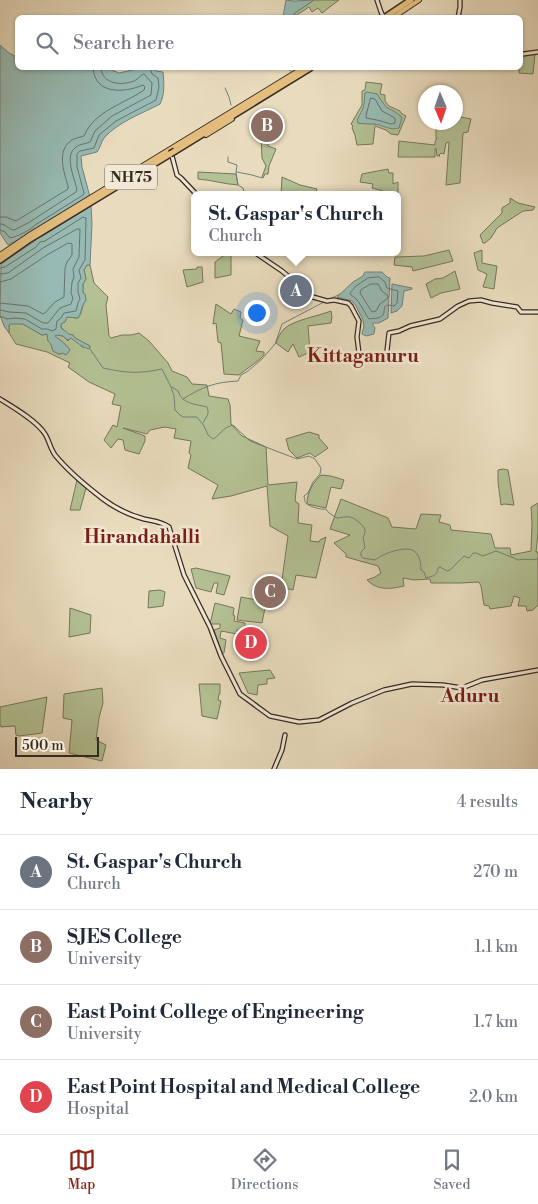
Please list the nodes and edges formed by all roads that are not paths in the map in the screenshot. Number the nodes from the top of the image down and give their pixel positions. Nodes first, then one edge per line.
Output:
1 (377, 0) edge
2 (411, 0) edge
3 (419, 0) edge
4 (460, 0) edge
5 (384, 15) edge
6 (388, 15) edge
7 (389, 15) edge
8 (459, 15) edge
9 (538, 52) edge
10 (523, 54) edge
11 (302, 70) edge
12 (307, 70) edge
13 (311, 70) edge
14 (292, 76) junction
15 (231, 115) junction
16 (170, 149) junction
17 (173, 155) junction
18 (193, 191) edge
19 (93, 201) junction
20 (82, 204) junction
21 (40, 233) junction
22 (260, 256) edge
23 (0, 259) edge
24 (538, 312) edge
25 (387, 351) dead end
26 (359, 353) dead end
27 (0, 399) edge
28 (538, 670) edge
29 (285, 735) dead end
30 (274, 769) edge

1 - 5 main road
2 - 6 highway
3 - 7 main road
4 - 8 main road
9 - 10 main road
11 - 14 highway, NH75
12 - 15 highway, NH75
13 - 17 main road
14 - 15 highway, NH75
14 - 16 main road
15 - 19 highway, NH75
16 - 17 main road
16 - 20 main road
17 - 18 main road
17 - 19 main road
19 - 20 highway, NH75
19 - 21 highway, NH75
20 - 21 highway, NH75
21 - 23 highway, NH75
22 - 26 main road
24 - 25 main road
27 - 28 main road
29 - 30 main road

